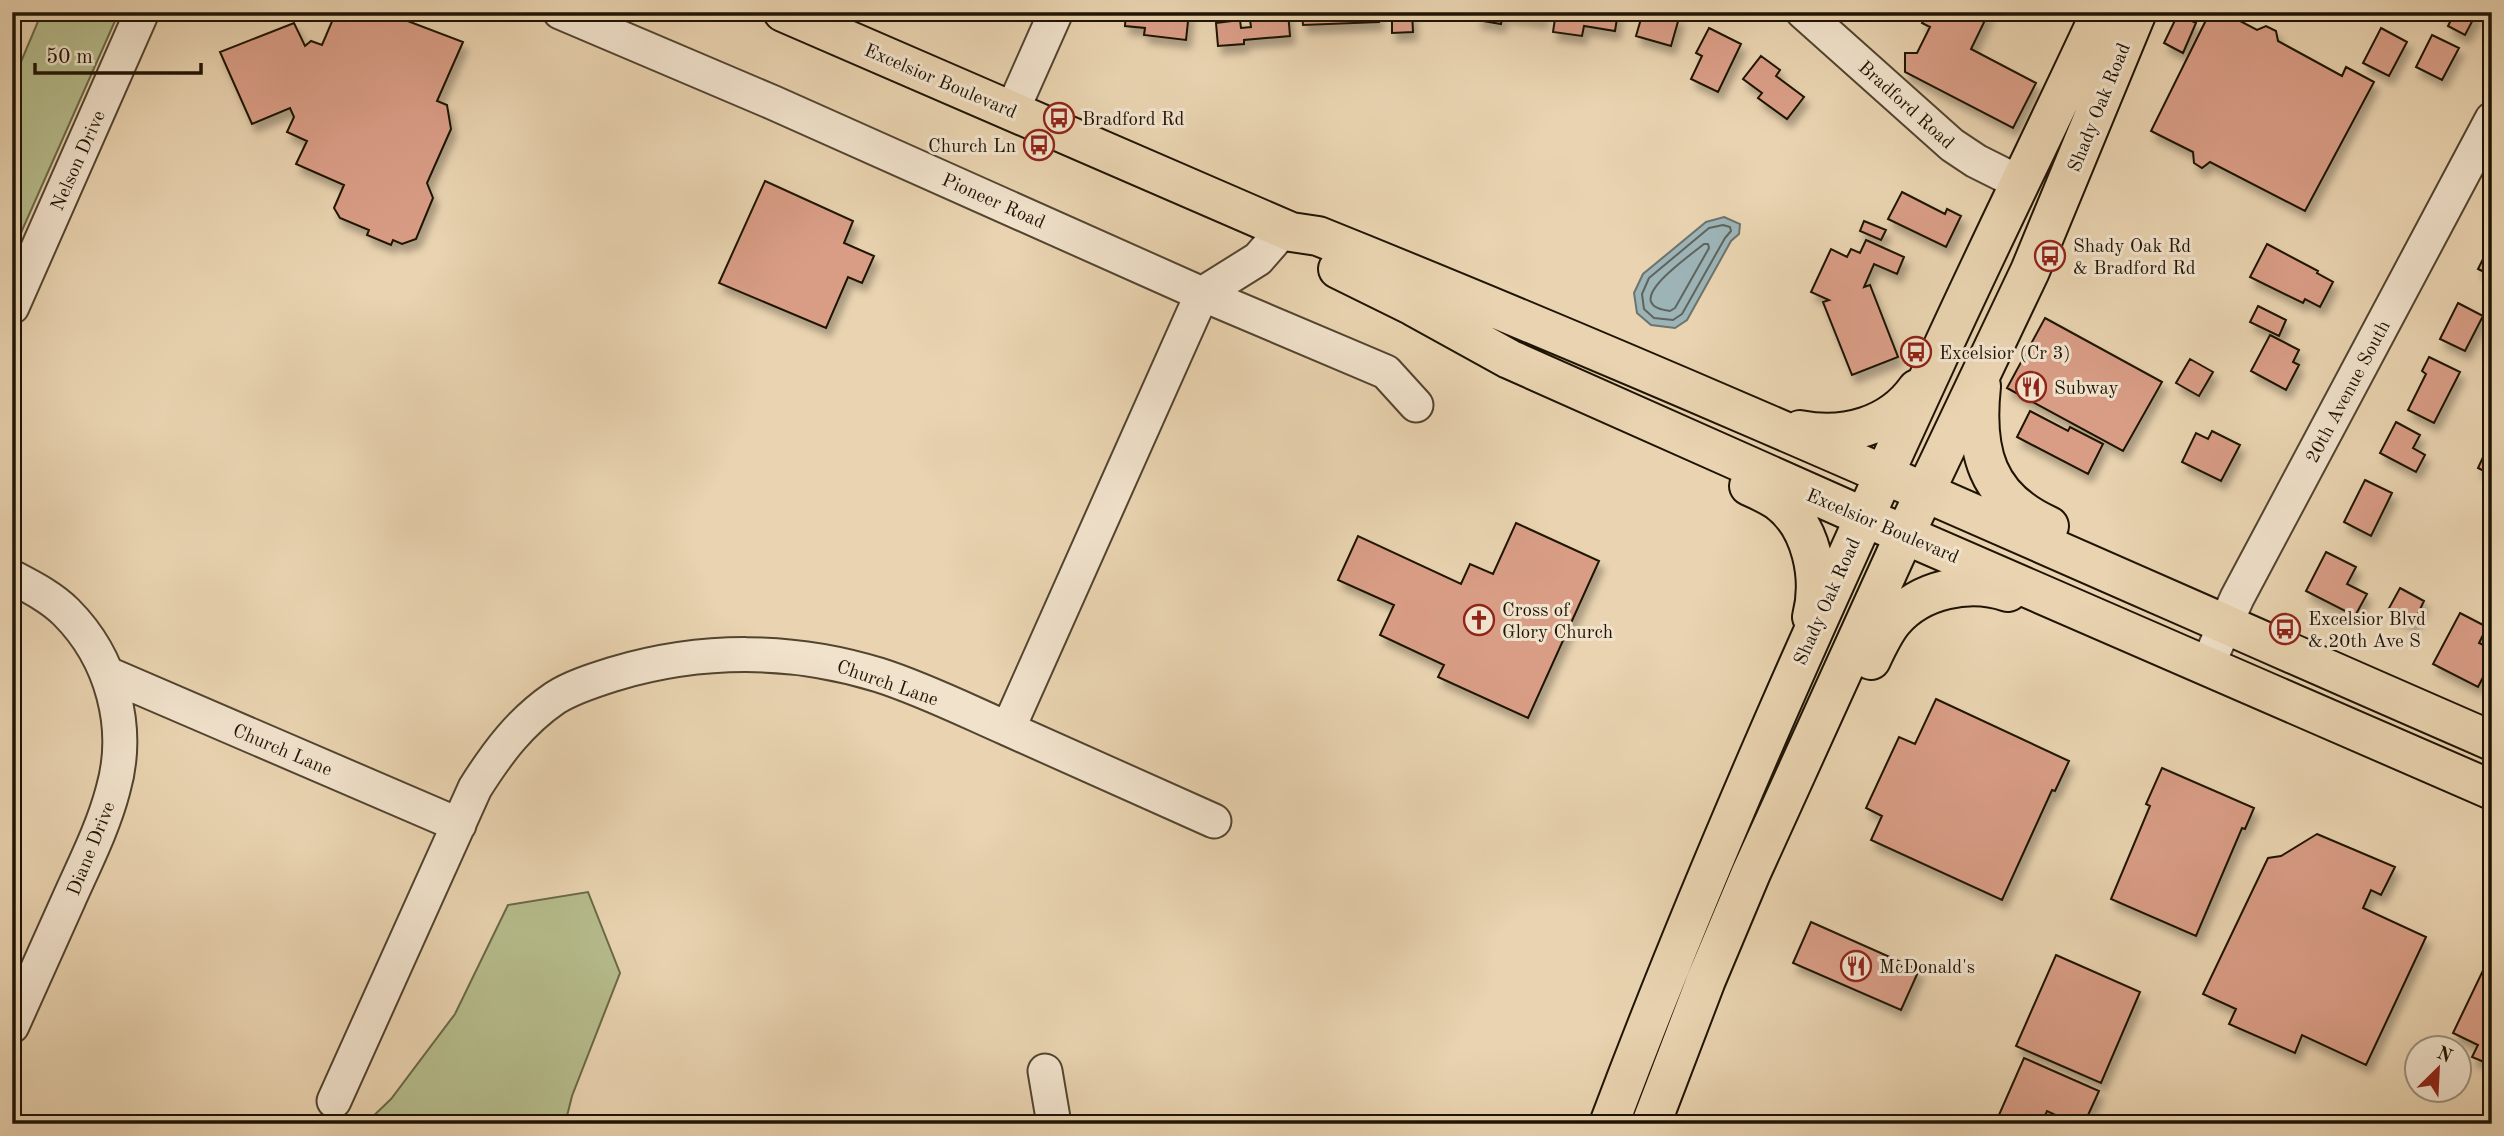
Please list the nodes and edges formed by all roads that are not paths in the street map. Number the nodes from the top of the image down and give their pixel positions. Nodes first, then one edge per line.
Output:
1 (142, 12) edge
2 (560, 12) edge
3 (783, 12) edge
4 (1056, 12) edge
5 (1803, 12) edge
6 (2101, 12) edge
7 (2137, 12) edge
8 (1012, 110) junction
9 (2492, 119) edge
10 (2020, 183) junction
11 (1288, 230) junction
12 (1202, 294) junction
13 (12, 307) edge
14 (1509, 359) junction
15 (1935, 364) junction
16 (1982, 374) junction
17 (1416, 405) dead end
18 (1767, 424) junction
19 (1885, 474) junction
20 (1925, 492) junction
21 (1864, 517) junction
22 (1905, 534) junction
23 (12, 578) edge
24 (2225, 624) junction
25 (2138, 635) junction
26 (1804, 650) junction
27 (2207, 666) junction
28 (108, 674) junction
29 (1007, 729) junction
30 (2492, 741) edge
31 (2492, 790) edge
32 (1780, 813) junction
33 (1214, 821) dead end
34 (459, 825) junction
35 (12, 1026) edge
36 (1045, 1071) dead end
37 (334, 1101) dead end
38 (1054, 1124) edge
39 (1609, 1124) edge
40 (1651, 1124) edge

1 - 13 street, Nelson Drive
2 - 12 street, Pioneer Road
3 - 8 main road, Excelsior Boulevard
4 - 8 street
5 - 10 street, Bradford Road
6 - 10 main road, Shady Oak Road
7 - 16 main road, Shady Oak Road
8 - 11 main road, Excelsior Boulevard
9 - 24 street, 20th Avenue South
10 - 15 main road, Shady Oak Road
11 - 12 street
11 - 14 main road, Excelsior Boulevard
11 - 18 main road, Excelsior Boulevard
12 - 17 street, Pioneer Road
12 - 29 street
14 - 21 main road, Excelsior Boulevard
14 - 26 main road
15 - 18 main road
15 - 19 main road, Shady Oak Road
16 - 20 main road, Shady Oak Road
16 - 24 main road
18 - 19 main road, Excelsior Boulevard
19 - 20 main road, Excelsior Boulevard
19 - 21 main road, Shady Oak Road
20 - 22 main road, Shady Oak Road
20 - 24 main road, Excelsior Boulevard
21 - 22 main road, Excelsior Boulevard
21 - 26 main road, Shady Oak Road
22 - 25 main road, Excelsior Boulevard
22 - 32 main road, Shady Oak Road
23 - 28 street, Diane Drive
24 - 27 street, 20th Avenue South
24 - 30 main road, Excelsior Boulevard
25 - 27 main road, Excelsior Boulevard
25 - 32 main road
26 - 39 main road, Shady Oak Road
27 - 31 main road, Excelsior Boulevard
28 - 34 street, Church Lane
28 - 35 street, Diane Drive
29 - 33 street, Church Lane
29 - 34 street, Church Lane
32 - 40 main road, Shady Oak Road
34 - 37 street, Church Lane
36 - 38 street

